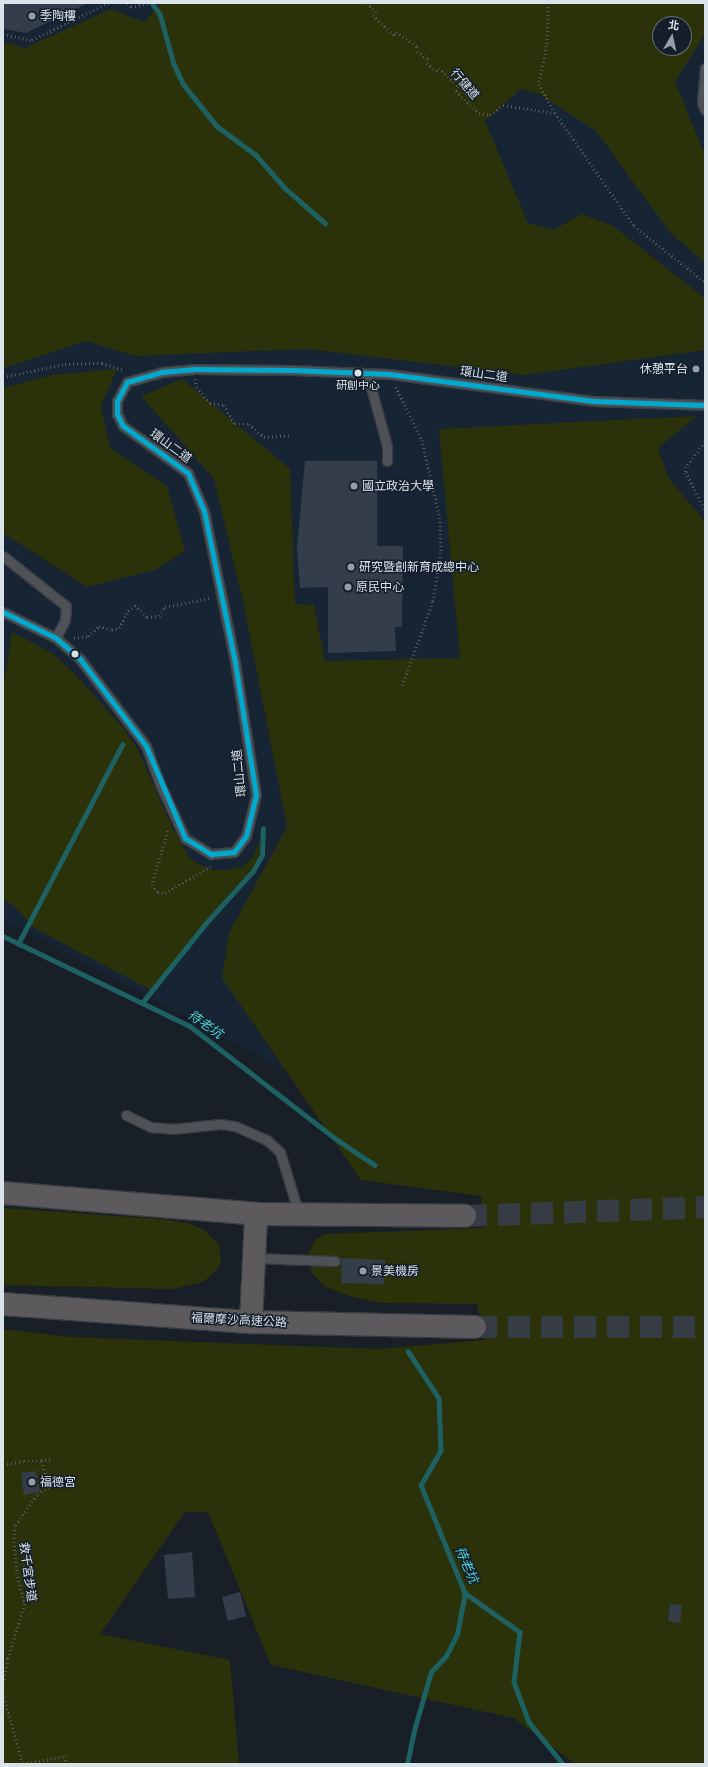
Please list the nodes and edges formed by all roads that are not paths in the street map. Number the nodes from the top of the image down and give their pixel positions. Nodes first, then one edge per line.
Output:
1 (705, 68) edge
2 (705, 110) edge
3 (367, 373) junction
4 (705, 405) edge
5 (387, 461) dead end
6 (3, 556) edge
7 (3, 612) edge
8 (56, 638) junction
9 (126, 1115) dead end
10 (3, 1193) edge
11 (256, 1214) junction
12 (299, 1214) junction
13 (465, 1216) tunnel mouth
14 (254, 1258) junction
15 (335, 1261) dead end
16 (3, 1304) edge
17 (251, 1322) junction
18 (475, 1327) tunnel mouth

1 - 2 lane
3 - 4 lane, 環山二道
3 - 5 lane
3 - 8 lane, 環山二道
6 - 8 lane
7 - 8 lane
9 - 12 lane
10 - 11 highway
11 - 12 highway
11 - 14 highway
12 - 13 highway
14 - 15 lane
14 - 17 highway
16 - 17 highway, 福爾摩沙高速公路
17 - 18 highway, 福爾摩沙高速公路

